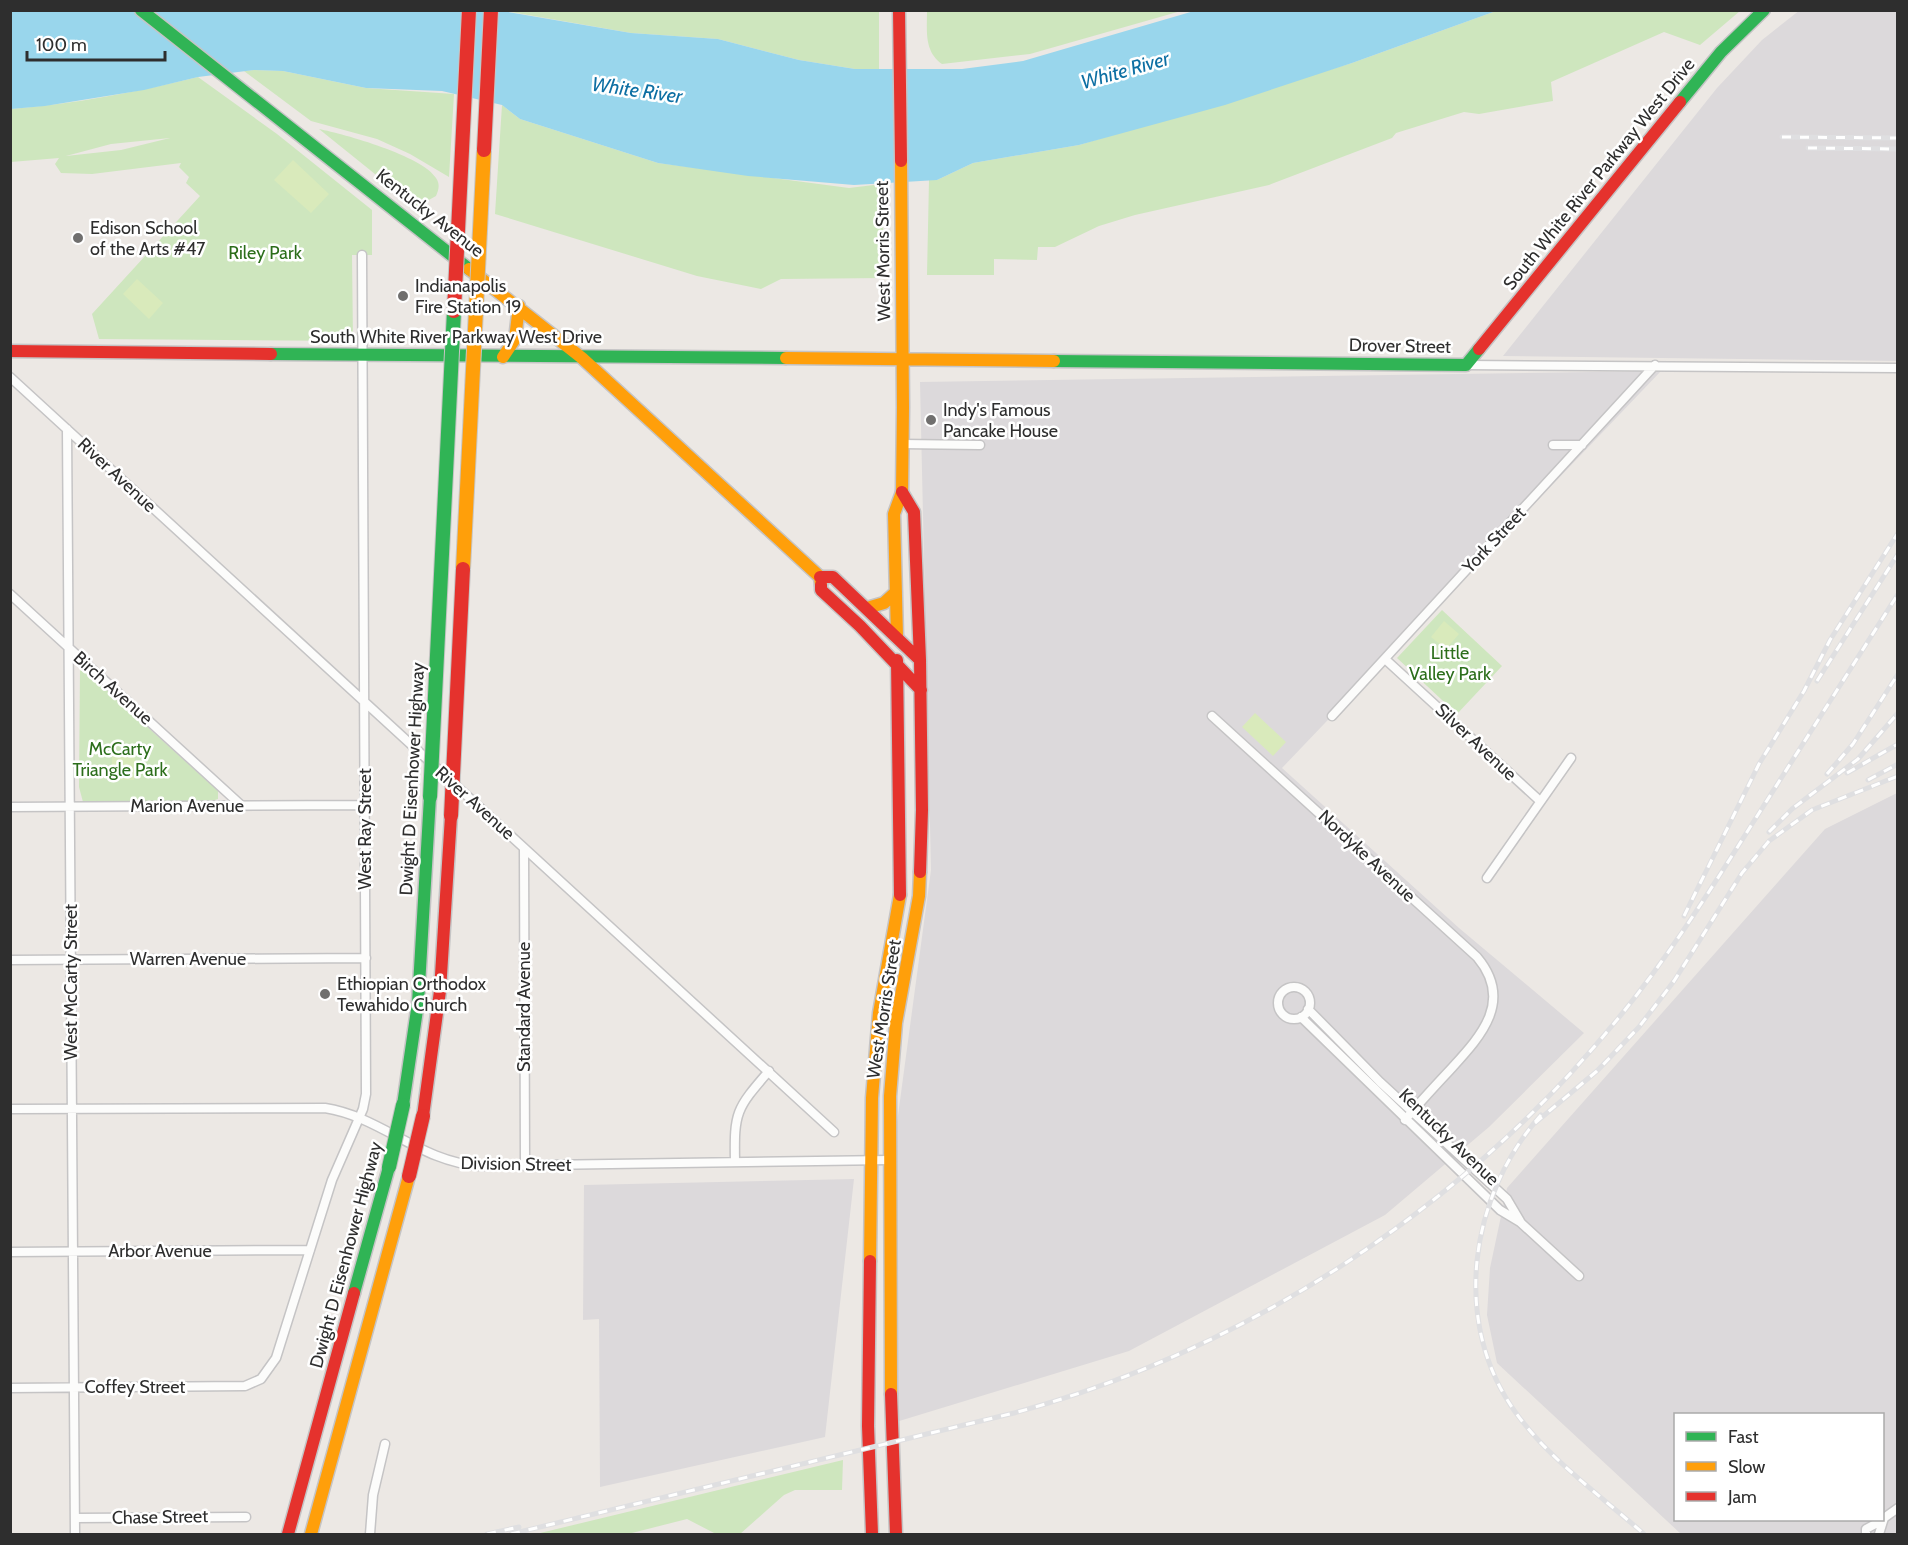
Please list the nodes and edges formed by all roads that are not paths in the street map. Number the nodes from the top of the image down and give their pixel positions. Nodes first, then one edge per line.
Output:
1 (141, 10) edge
2 (469, 10) edge
3 (491, 10) edge
4 (899, 10) edge
5 (1764, 10) edge
6 (362, 255) dead end
7 (519, 306) junction
8 (10, 351) edge
9 (362, 355) junction
10 (503, 357) junction
11 (582, 358) junction
12 (902, 359) junction
13 (1655, 364) junction
14 (1466, 365) junction
15 (1898, 368) edge
16 (10, 377) edge
17 (67, 429) junction
18 (902, 444) junction
19 (980, 445) dead end
20 (1582, 445) junction
21 (1553, 446) dead end
22 (902, 492) junction
23 (820, 577) junction
24 (896, 592) junction
25 (10, 594) edge
26 (867, 608) junction
27 (897, 637) junction
28 (69, 647) junction
29 (1385, 659) junction
30 (920, 660) junction
31 (897, 664) junction
32 (921, 690) junction
33 (364, 702) junction
34 (1212, 716) dead end
35 (1332, 716) dead end
36 (1571, 758) dead end
37 (1540, 801) junction
38 (364, 805) junction
39 (242, 806) junction
40 (10, 807) edge
41 (70, 807) junction
42 (524, 848) junction
43 (901, 852) junction
44 (1487, 878) dead end
45 (910, 952) junction
46 (366, 958) junction
47 (10, 960) edge
48 (71, 960) junction
49 (888, 967) junction
50 (1308, 1009) junction
51 (1301, 1017) junction
52 (893, 1052) junction
53 (769, 1071) junction
54 (72, 1108) junction
55 (10, 1109) edge
56 (1412, 1111) junction
57 (359, 1118) junction
58 (1405, 1120) junction
59 (834, 1132) dead end
60 (872, 1160) junction
61 (890, 1160) junction
62 (735, 1162) junction
63 (525, 1166) junction
64 (1520, 1221) junction
65 (310, 1250) junction
66 (10, 1252) edge
67 (73, 1252) junction
68 (1579, 1276) dead end
69 (258, 1380) joint
70 (74, 1387) junction
71 (10, 1388) edge
72 (385, 1444) dead end
73 (1898, 1508) edge
74 (246, 1517) dead end
75 (75, 1518) junction
76 (1884, 1519) edge
77 (1881, 1521) edge
78 (75, 1534) edge
79 (288, 1534) edge
80 (311, 1534) edge
81 (370, 1534) edge
82 (872, 1534) edge
83 (896, 1534) edge
84 (1866, 1534) edge

1 - 7 main road, Kentucky Avenue
2 - 79 main road, Dwight D Eisenhower Highway, bridge
3 - 80 main road, bridge
4 - 12 main road, West Morris Street
5 - 14 main road, South White River Parkway West Drive
6 - 9 street, West Ray Street
7 - 10 main road
7 - 11 main road, Kentucky Avenue
8 - 9 main road, South White River Parkway West Drive
9 - 10 main road, South White River Parkway West Drive
9 - 33 street, West Ray Street
10 - 11 main road, South White River Parkway West Drive
11 - 12 main road, South White River Parkway West Drive
11 - 23 main road, Kentucky Avenue
12 - 14 main road, Drover Street
12 - 18 main road, West Morris Street
13 - 14 street, Drover Street
13 - 15 street, Drover Street
13 - 20 street, York Street
16 - 17 street, River Avenue
17 - 28 street, West McCarty Street
17 - 33 street, River Avenue
18 - 19 street
18 - 22 main road, West Morris Street
20 - 21 street
20 - 29 street, York Street
22 - 24 main road, West Morris Street
22 - 30 main road, West Morris Street
23 - 26 main road, Kentucky Avenue
23 - 31 main road, Kentucky Avenue
24 - 26 main road
24 - 27 main road, West Morris Street
25 - 28 street, Birch Avenue
26 - 27 main road, Kentucky Avenue
27 - 30 main road, Kentucky Avenue
27 - 31 main road, West Morris Street
28 - 39 street, Birch Avenue
28 - 41 street, West McCarty Street
29 - 35 street, York Street
29 - 37 street, Silver Avenue
30 - 32 main road, West Morris Street
31 - 32 main road, Kentucky Avenue
31 - 43 main road, West Morris Street
32 - 45 main road, West Morris Street
33 - 38 street, West Ray Street
33 - 42 street, River Avenue
34 - 56 street, Nordyke Avenue
36 - 37 street
37 - 44 street
38 - 39 street, Marion Avenue
38 - 46 street, West Ray Street
39 - 41 street, Marion Avenue
40 - 41 street, Marion Avenue
41 - 48 street, West McCarty Street
42 - 53 street, River Avenue
42 - 63 street, Standard Avenue
43 - 45 main road
43 - 49 main road, West Morris Street
45 - 52 main road, West Morris Street
46 - 48 street, Warren Avenue
46 - 57 street, West Ray Street
47 - 48 street, Warren Avenue
48 - 54 street, West McCarty Street
49 - 52 main road
49 - 60 main road, West Morris Street
50 - 51 street
50 - 51 street
50 - 56 street
51 - 58 street, Kentucky Avenue
52 - 61 main road, West Morris Street
53 - 59 street, River Avenue
53 - 62 street
54 - 55 street, Division Street
54 - 57 street, Division Street
54 - 67 street, West McCarty Street
56 - 58 street
56 - 64 street
57 - 63 street, Division Street
57 - 65 street, West Ray Street
58 - 64 street, Kentucky Avenue
60 - 61 street, Division Street
60 - 62 street, Division Street
60 - 82 main road, West Morris Street
61 - 83 main road, West Morris Street
62 - 63 street, Division Street
64 - 68 street, Kentucky Avenue
65 - 67 street, Arbor Avenue
65 - 69 street, West Ray Street
66 - 67 street, Arbor Avenue
67 - 70 street, West McCarty Street
69 - 70 street, Coffey Street
70 - 71 street, Coffey Street
70 - 75 street, West McCarty Street
72 - 81 street
73 - 76 street
74 - 75 street, Chase Street
75 - 78 street, West McCarty Street
77 - 84 street

